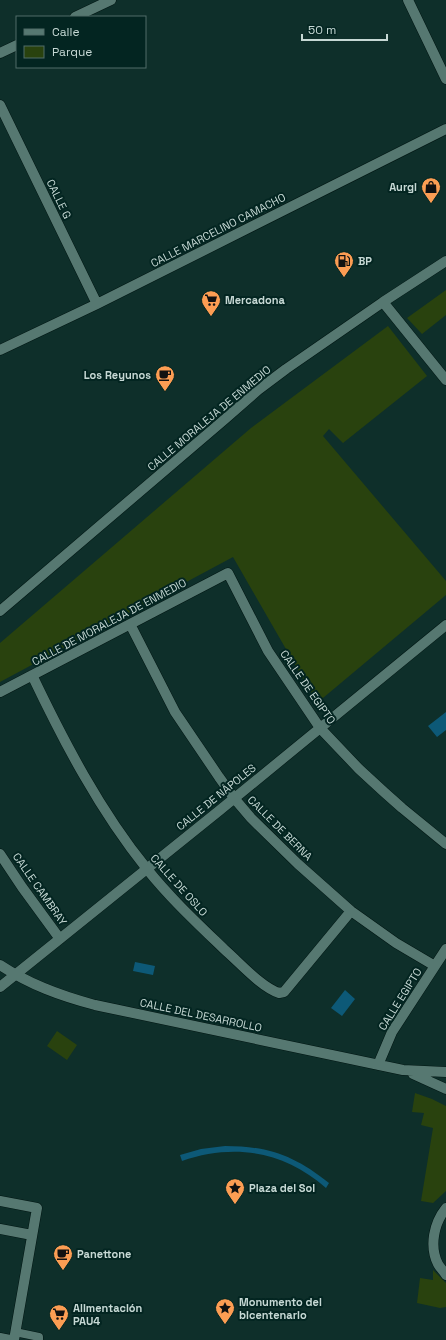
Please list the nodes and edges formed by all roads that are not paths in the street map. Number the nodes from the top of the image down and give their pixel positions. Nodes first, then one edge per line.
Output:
1 (111, 0) edge
2 (408, 0) edge
3 (77, 16) edge
4 (16, 45) edge
5 (0, 53) edge
6 (446, 78) edge
7 (0, 105) edge
8 (446, 129) edge
9 (446, 261) edge
10 (382, 302) junction
11 (96, 304) junction
12 (0, 350) edge
13 (446, 380) edge
14 (228, 573) joint
15 (0, 611) edge
16 (130, 624) junction
17 (446, 625) edge
18 (32, 675) junction
19 (0, 692) edge
20 (320, 728) junction
21 (234, 798) junction
22 (446, 844) edge
23 (0, 854) edge
24 (147, 869) junction
25 (351, 911) junction
26 (60, 939) junction
27 (446, 949) edge
28 (0, 966) edge
29 (435, 966) junction
30 (14, 975) junction
31 (0, 987) edge
32 (378, 1065) junction
33 (403, 1070) junction
34 (446, 1072) edge
35 (446, 1089) edge
36 (0, 1201) edge
37 (446, 1208) edge
38 (0, 1229) edge
39 (32, 1235) junction
40 (446, 1274) edge
41 (13, 1337) edge
42 (0, 1338) edge
43 (39, 1340) edge

1 - 3 street
2 - 6 street
4 - 5 street
7 - 11 street, CALLE G
8 - 11 street, CALLE MARCELINO CAMACHO
9 - 10 street, CALLE MORALEJA DE ENMEDIO
10 - 13 street
10 - 15 street, CALLE MORALEJA DE ENMEDIO
11 - 12 street, CALLE MARCELINO CAMACHO
14 - 16 street, CALLE DE MORALEJA DE ENMEDIO
14 - 20 street, CALLE DE EGIPTO
16 - 18 street, CALLE DE MORALEJA DE ENMEDIO
16 - 21 street, CALLE DE BERNA
17 - 20 street, CALLE DE NÁPOLES
18 - 19 street, CALLE DE MORALEJA DE ENMEDIO
18 - 24 street, CALLE DE OSLO
20 - 21 street, CALLE DE NÁPOLES
20 - 22 street, CALLE DE EGIPTO
21 - 24 street, CALLE DE NÁPOLES
21 - 25 street, CALLE DE BERNA
23 - 26 street, CALLE CAMBRAY
24 - 25 street, CALLE DE OSLO
24 - 26 street, CALLE DE NÁPOLES
25 - 29 street, CALLE DE BERNA
26 - 30 street, CALLE DE NÁPOLES
27 - 29 street, CALLE EGIPTO
28 - 30 street, CALLE DEL DESARROLLO
29 - 32 street, CALLE EGIPTO
30 - 31 street, CALLE DE NÁPOLES
30 - 32 street, CALLE DEL DESARROLLO
32 - 33 street, CALLE DEL DESARROLLO
33 - 34 street, CALLE DEL DESARROLLO
33 - 35 street, CALLE DEL DESARROLLO
36 - 39 street
37 - 40 street
38 - 39 street
39 - 41 street
41 - 42 street
41 - 43 street

